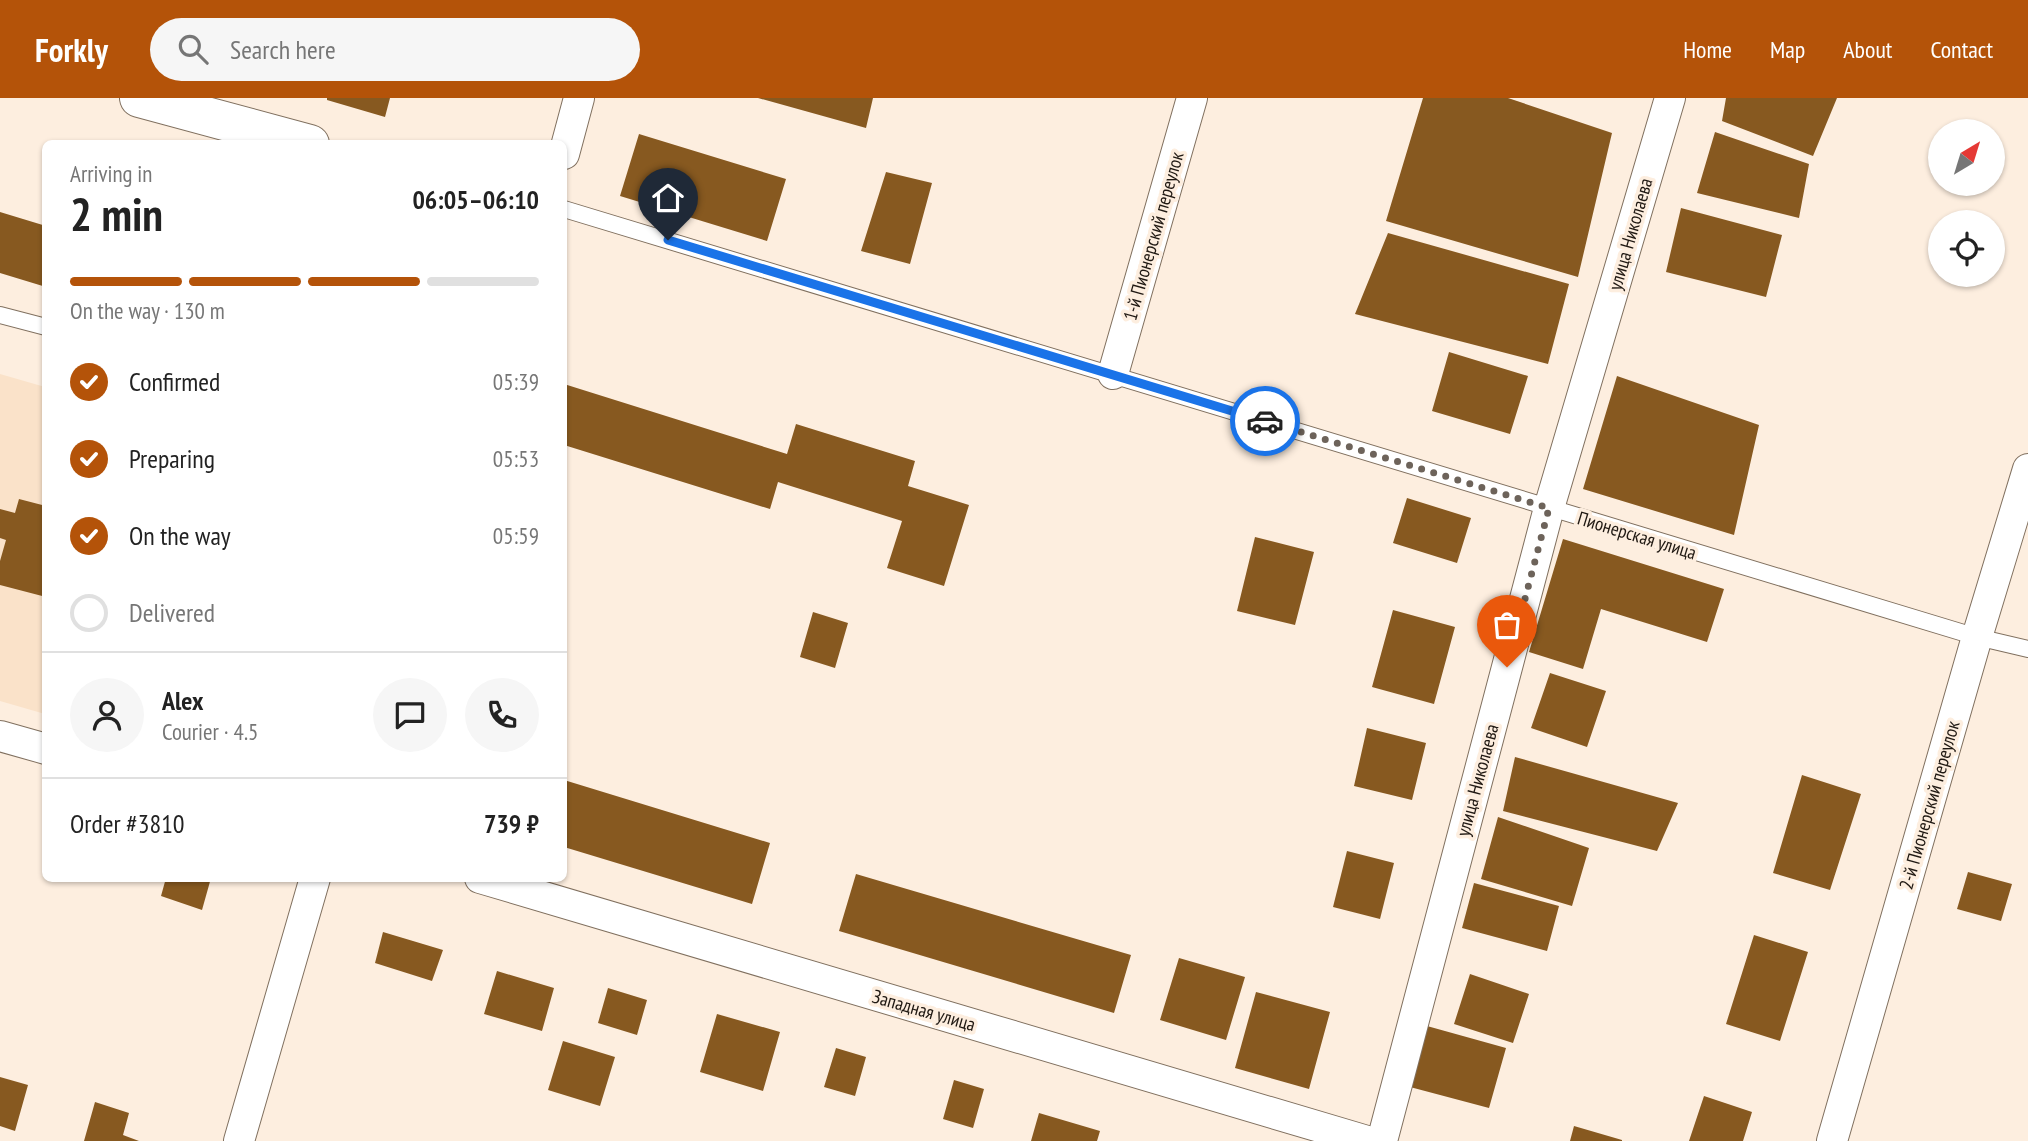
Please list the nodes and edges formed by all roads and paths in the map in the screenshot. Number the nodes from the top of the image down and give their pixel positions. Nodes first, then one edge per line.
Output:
1 (139, 98) edge
2 (579, 98) edge
3 (1192, 98) edge
4 (1670, 98) edge
5 (295, 140) edge
6 (567, 143) edge
7 (567, 210) edge
8 (0, 315) edge
9 (42, 326) edge
10 (1113, 374) junction
11 (2028, 469) edge
12 (1549, 508) junction
13 (1977, 637) junction
14 (2028, 649) edge
15 (0, 736) edge
16 (42, 748) edge
17 (314, 882) edge
18 (493, 882) edge
19 (239, 1141) edge
20 (1367, 1141) edge
21 (1382, 1141) edge
22 (1832, 1141) edge

1 - 5 street
2 - 6 street
3 - 10 street, 1-й Пионерский переулок
4 - 12 street, улица Николаева
7 - 10 lane, Пионерская улица
8 - 9 lane
10 - 12 lane, Пионерская улица
11 - 13 street, 2-й Пионерский переулок
12 - 13 lane, Пионерская улица
12 - 21 street, улица Николаева
13 - 14 lane, Пионерская улица
13 - 22 street, 2-й Пионерский переулок
15 - 16 street
17 - 19 street
18 - 20 street, Западная улица

